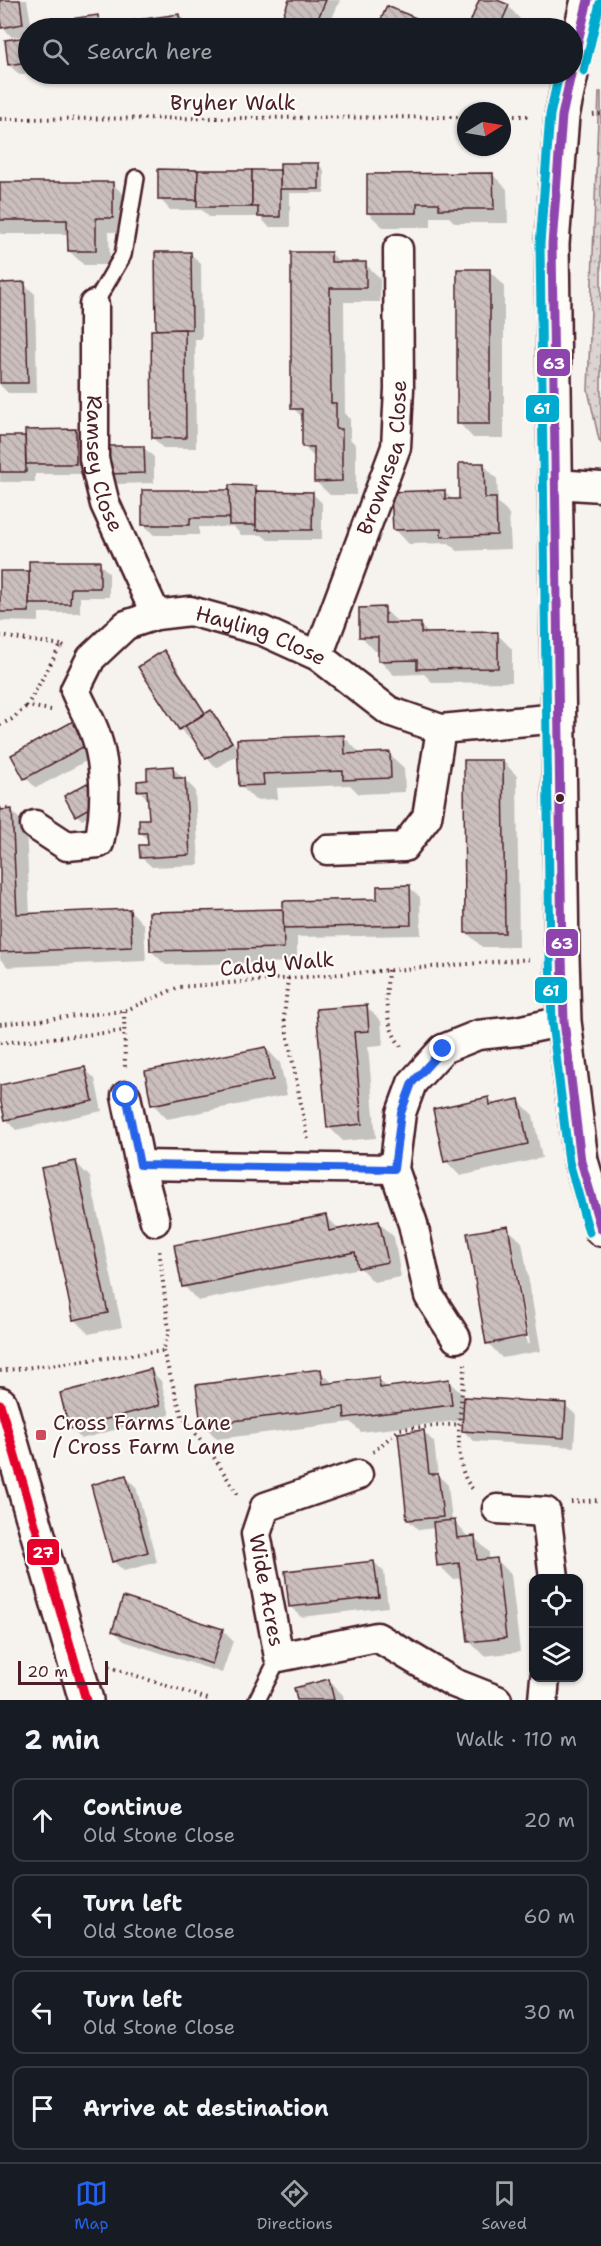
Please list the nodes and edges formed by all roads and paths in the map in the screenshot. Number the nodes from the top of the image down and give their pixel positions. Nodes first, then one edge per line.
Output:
1 (588, 0) edge
2 (583, 23) edge
3 (569, 84) edge
4 (457, 117) edge
5 (0, 119) edge
6 (136, 178) dead end
7 (398, 249) dead end
8 (94, 305) joint
9 (555, 484) junction
10 (601, 488) edge
11 (156, 615) junction
12 (0, 636) edge
13 (61, 645) dead end
14 (318, 656) junction
15 (27, 706) dead end
16 (559, 718) junction
17 (0, 725) edge
18 (441, 729) junction
19 (35, 825) dead end
20 (327, 849) dead end
21 (562, 956) junction
22 (388, 970) junction
23 (288, 978) junction
24 (124, 1011) junction
25 (564, 1021) junction
26 (0, 1024) edge
27 (124, 1031) junction
28 (0, 1043) edge
29 (426, 1068) junction
30 (126, 1095) joint
31 (140, 1165) junction
32 (314, 1168) junction
33 (394, 1169) junction
34 (155, 1221) joint
35 (601, 1229) edge
36 (456, 1338) joint
37 (163, 1351) junction
38 (0, 1371) edge
39 (0, 1404) edge
40 (460, 1424) junction
41 (358, 1475) joint
42 (497, 1509) joint
43 (256, 1534) junction
44 (554, 1574) edge
45 (74, 1656) junction
46 (279, 1657) junction
47 (545, 1682) edge
48 (446, 1692) edge
49 (86, 1700) edge
50 (211, 1700) edge
51 (257, 1700) edge
52 (497, 1700) edge
53 (543, 1700) edge

1 - 2 street
3 - 9 street
4 - 5 path, Bryher Walk
6 - 8 lane
7 - 14 street, Brownsea Close
8 - 11 street, Ramsey Close
9 - 10 street
9 - 16 street
11 - 14 street, Hayling Close
11 - 19 street, Hayling Close
12 - 13 path
14 - 18 street, Hayling Close
15 - 17 path
16 - 18 street, Hayling Close
16 - 21 street
18 - 20 street
21 - 22 path, Caldy Walk
21 - 25 street
22 - 23 path, Caldy Walk
22 - 29 path
23 - 24 path, Caldy Walk
23 - 32 path
24 - 26 path, Caldy Walk
24 - 27 path
25 - 29 street
25 - 35 street
27 - 28 path
27 - 30 path
29 - 33 street
30 - 31 street
31 - 32 street
31 - 34 street
32 - 33 street
33 - 36 street
34 - 37 path
36 - 40 path
37 - 38 path
37 - 43 path
39 - 45 street
40 - 41 path
40 - 42 path
41 - 43 street, Wide Acres
42 - 44 street
43 - 46 street, Wide Acres
45 - 49 street
45 - 50 path
46 - 48 street, Wide Acres
46 - 51 lane
47 - 53 street
48 - 52 street, Wide Acres

